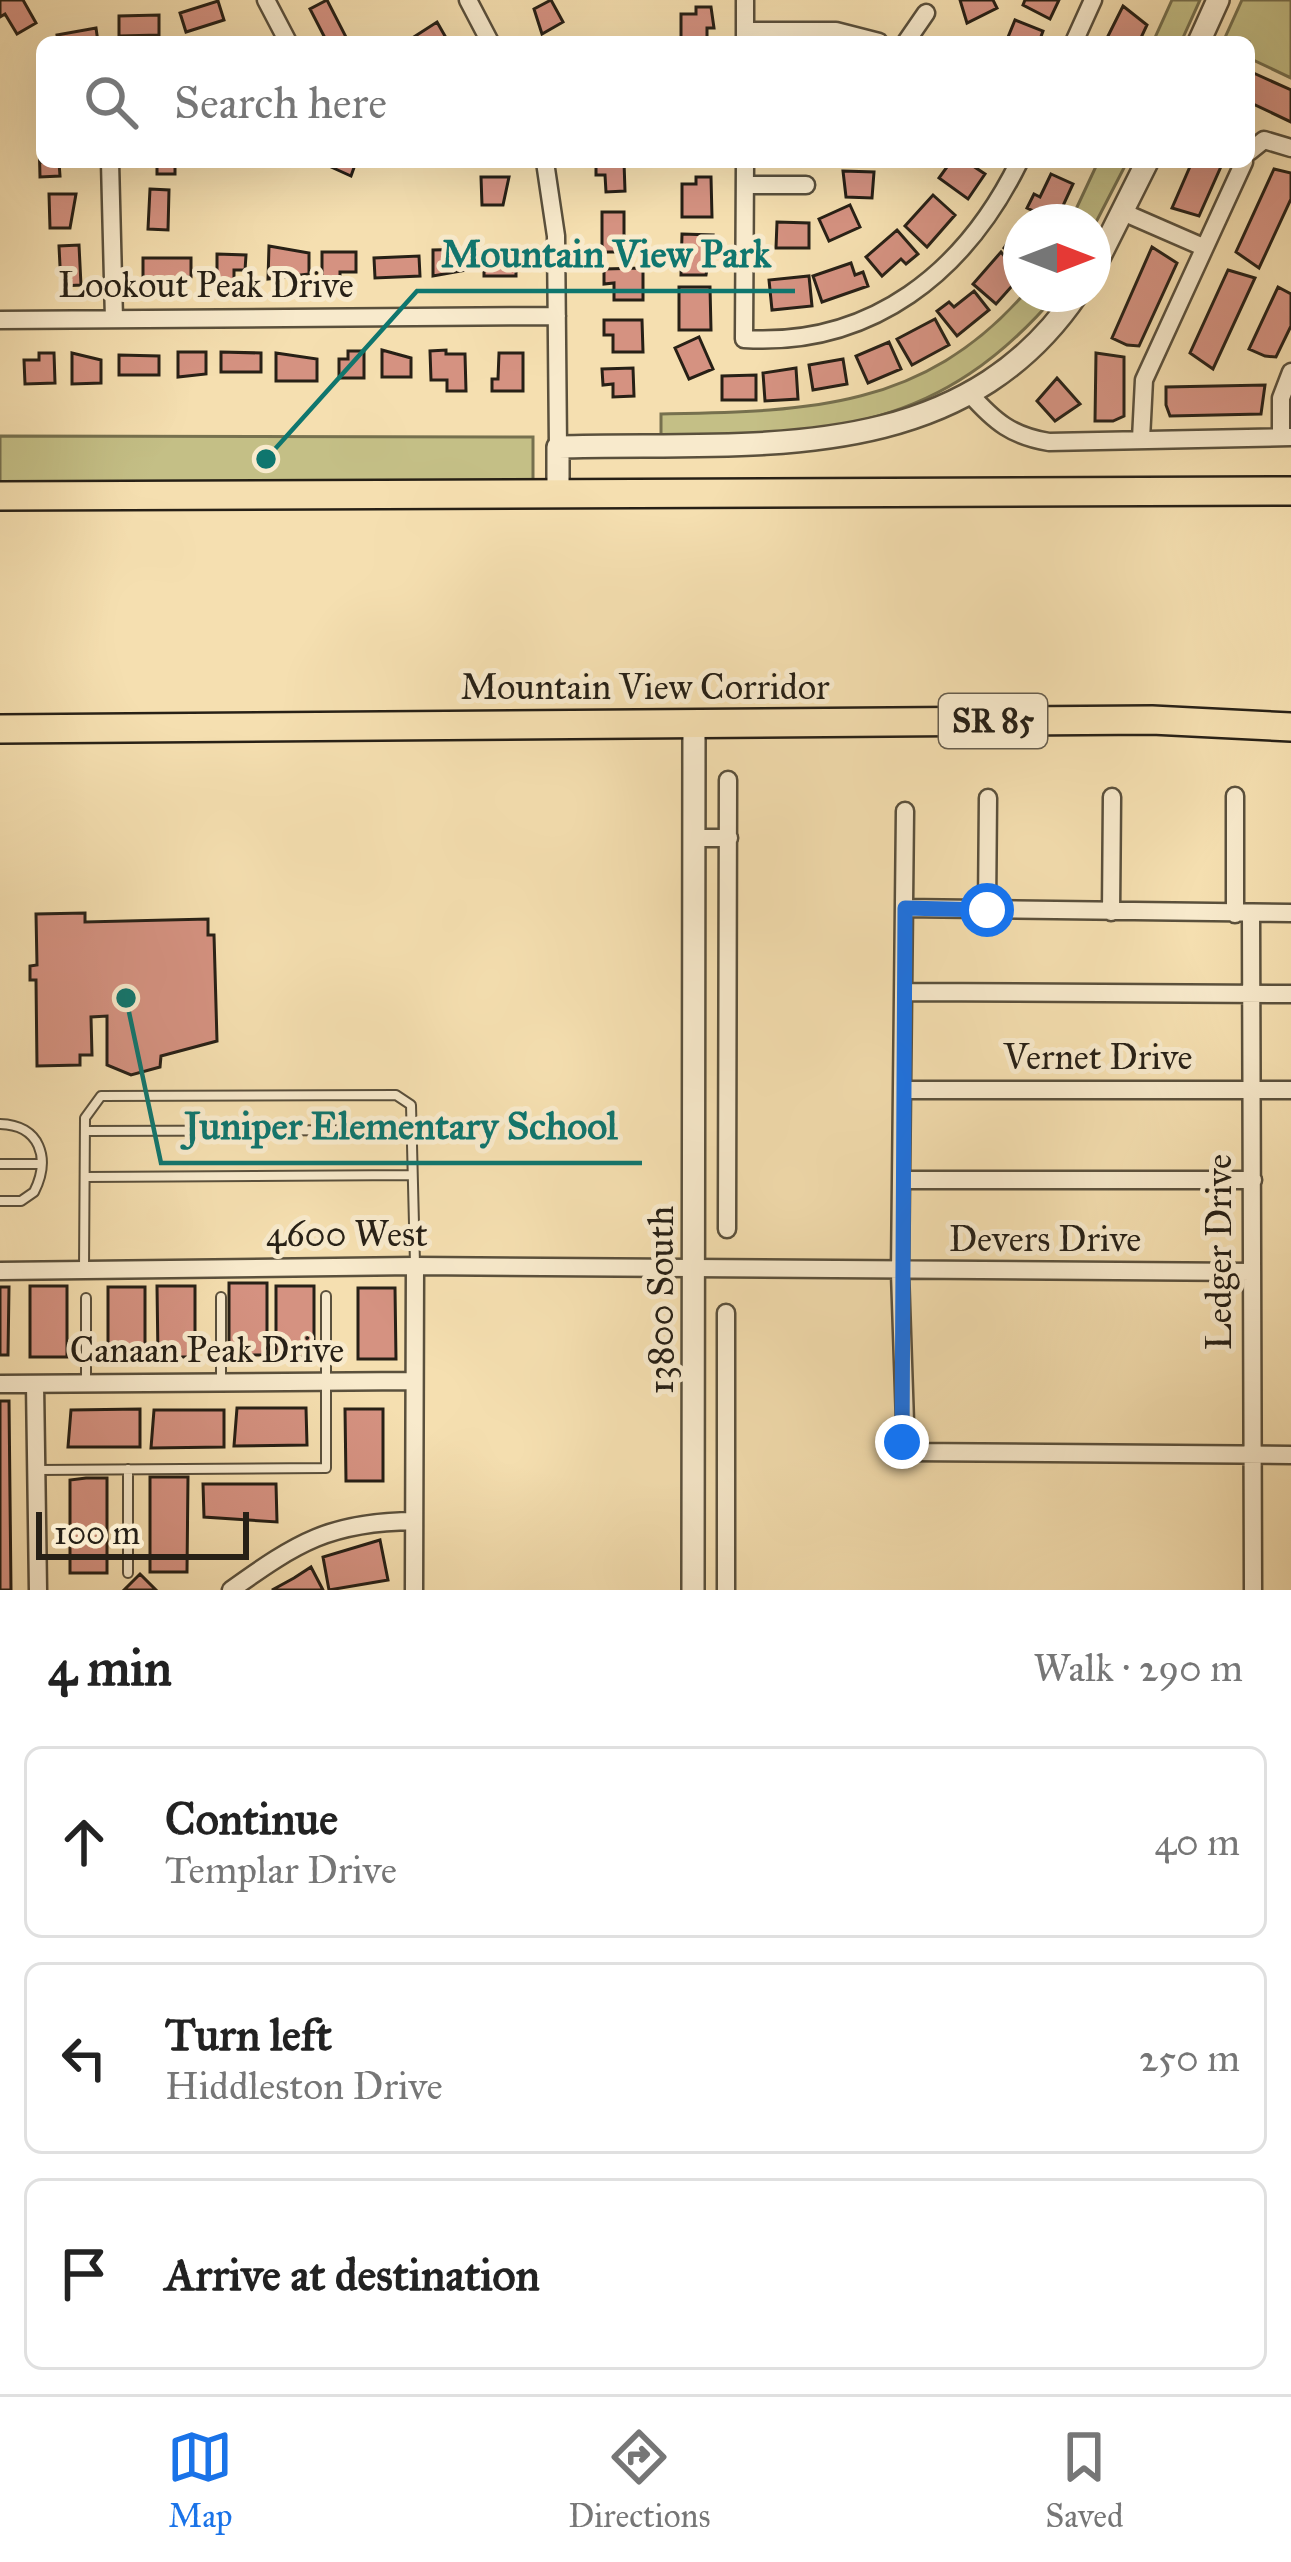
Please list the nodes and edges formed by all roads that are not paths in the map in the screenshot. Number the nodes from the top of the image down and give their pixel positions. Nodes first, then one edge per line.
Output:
1 (266, 0) edge
2 (468, 0) edge
3 (745, 0) edge
4 (1093, 0) edge
5 (1218, 0) edge
6 (926, 13) dead end
7 (285, 36) edge
8 (487, 36) edge
9 (745, 36) edge
10 (760, 36) edge
11 (856, 36) edge
12 (910, 36) edge
13 (1077, 36) edge
14 (1202, 36) edge
15 (1255, 147) edge
16 (1291, 148) edge
17 (110, 168) edge
18 (546, 168) edge
19 (745, 168) edge
20 (1015, 168) edge
21 (1144, 168) edge
22 (1241, 168) edge
23 (745, 185) junction
24 (806, 185) dead end
25 (1125, 213) junction
26 (1111, 238) edge
27 (1203, 248) junction
28 (1063, 312) edge
29 (557, 316) junction
30 (114, 319) junction
31 (0, 320) edge
32 (1291, 371) edge
33 (970, 394) junction
34 (1286, 437) edge
35 (1141, 440) junction
36 (558, 447) junction
37 (1291, 490) edge
38 (558, 493) junction
39 (0, 496) edge
40 (694, 723) junction
41 (1291, 727) edge
42 (0, 729) edge
43 (728, 779) dead end
44 (1112, 796) dead end
45 (1235, 796) dead end
46 (988, 797) dead end
47 (905, 811) dead end
48 (694, 838) junction
49 (729, 838) junction
50 (905, 908) junction
51 (987, 910) junction
52 (1111, 912) junction
53 (1291, 913) edge
54 (1243, 914) junction
55 (905, 992) junction
56 (1252, 994) junction
57 (1291, 994) edge
58 (904, 1090) junction
59 (1251, 1090) junction
60 (1291, 1090) edge
61 (0, 1124) edge
62 (411, 1130) junction
63 (85, 1131) junction
64 (728, 1151) junction
65 (694, 1152) junction
66 (0, 1164) edge
67 (41, 1164) junction
68 (412, 1175) junction
69 (85, 1177) junction
70 (902, 1180) junction
71 (1252, 1180) junction
72 (0, 1201) edge
73 (728, 1228) dead end
74 (415, 1266) junction
75 (84, 1270) junction
76 (0, 1271) edge
77 (694, 1271) junction
78 (1252, 1272) junction
79 (900, 1273) junction
80 (326, 1297) dead end
81 (86, 1298) dead end
82 (220, 1298) dead end
83 (726, 1312) dead end
84 (326, 1382) junction
85 (414, 1382) junction
86 (220, 1383) junction
87 (0, 1384) edge
88 (35, 1384) junction
89 (86, 1384) junction
90 (694, 1390) junction
91 (727, 1390) junction
92 (1253, 1455) junction
93 (1291, 1455) edge
94 (128, 1469) junction
95 (37, 1470) junction
96 (414, 1521) junction
97 (694, 1526) junction
98 (726, 1526) junction
99 (128, 1573) dead end
100 (38, 1590) edge
101 (231, 1590) edge
102 (414, 1590) edge
103 (693, 1590) edge
104 (726, 1590) edge
105 (1253, 1590) edge

1 - 7 street
2 - 8 street
3 - 9 street
4 - 13 street
5 - 14 street
6 - 12 street
10 - 11 street
15 - 16 street
17 - 30 street
18 - 29 street
19 - 23 street
20 - 23 street
21 - 25 street
22 - 27 street
23 - 24 street
25 - 26 street
25 - 27 street
27 - 35 street
28 - 33 street
29 - 30 street, Lookout Peak Drive
29 - 36 street
30 - 31 street, Lookout Peak Drive
32 - 34 street
33 - 35 street
33 - 36 street
34 - 35 street
36 - 38 street
37 - 38 highway
38 - 39 highway
40 - 41 highway, Mountain View Corridor / SR 85
40 - 42 highway, Mountain View Corridor / SR 85
40 - 48 street, 13800 South
43 - 49 street
44 - 52 street
45 - 54 street, Ledger Drive
46 - 51 street
47 - 50 street
48 - 49 street
48 - 65 street, 13800 South
49 - 64 street
50 - 51 street
50 - 55 street
51 - 52 street
52 - 54 street
53 - 54 street
54 - 56 street, Ledger Drive
55 - 56 street
55 - 58 street
56 - 57 street
56 - 59 street, Ledger Drive
58 - 59 street, Vernet Drive
58 - 70 street
59 - 60 street, Vernet Drive
59 - 71 street, Ledger Drive
61 - 67 lane
62 - 63 lane
62 - 63 lane
62 - 68 lane
63 - 69 lane
64 - 65 street
64 - 73 street
65 - 77 street, 13800 South
66 - 67 lane
67 - 72 lane
68 - 69 lane
68 - 74 lane
69 - 75 lane
70 - 71 street
70 - 79 street
71 - 78 street, Ledger Drive
74 - 75 street, 4600 West
74 - 77 street, 4600 West
74 - 85 street
75 - 76 street, 4600 West
77 - 79 street, Devers Drive
77 - 90 street, 13800 South
78 - 79 street, Devers Drive
78 - 92 street, Ledger Drive
79 - 92 street
80 - 84 lane
81 - 89 lane
82 - 86 lane
83 - 91 street
84 - 85 street, Canaan Peak Drive
84 - 86 street, Canaan Peak Drive
84 - 94 lane
85 - 96 street
86 - 89 street, Canaan Peak Drive
87 - 88 street, Canaan Peak Drive
88 - 89 street, Canaan Peak Drive
88 - 95 street
90 - 91 street
90 - 97 street, 13800 South
91 - 98 street
92 - 93 street
92 - 105 street, Ledger Drive
94 - 95 lane
94 - 99 lane
95 - 100 street
96 - 101 street
96 - 102 street
97 - 98 street
97 - 103 street, 13800 South
98 - 104 street

